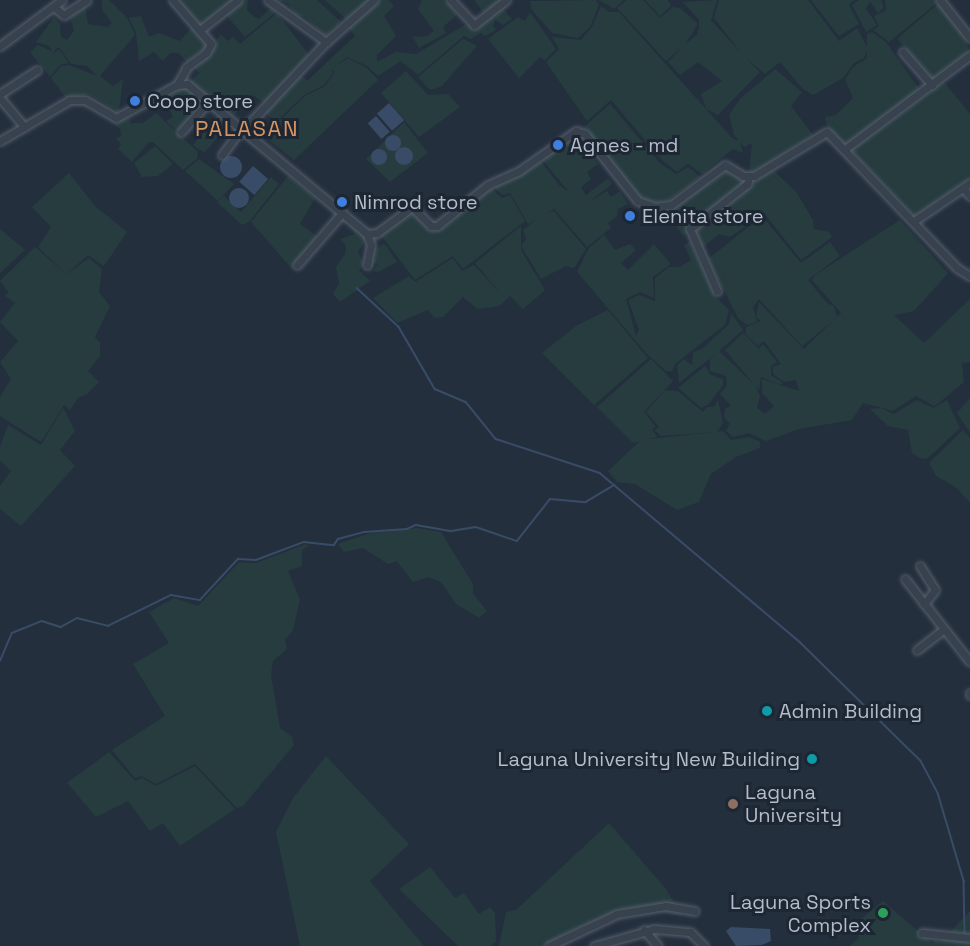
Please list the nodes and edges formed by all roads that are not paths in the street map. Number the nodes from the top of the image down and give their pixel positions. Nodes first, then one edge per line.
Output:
1 (62, 0) edge
2 (87, 0) edge
3 (173, 0) edge
4 (238, 0) edge
5 (268, 0) edge
6 (374, 0) edge
7 (451, 0) edge
8 (506, 0) edge
9 (940, 0) edge
10 (54, 7) junction
11 (200, 30) junction
12 (970, 38) edge
13 (326, 42) junction
14 (0, 46) edge
15 (903, 52) dead end
16 (970, 55) edge
17 (37, 70) dead end
18 (932, 85) junction
19 (177, 86) junction
20 (0, 96) edge
21 (209, 101) junction
22 (24, 127) junction
23 (243, 128) junction
24 (181, 132) dead end
25 (0, 141) edge
26 (845, 149) junction
27 (222, 155) dead end
28 (749, 178) junction
29 (967, 185) edge
30 (970, 196) edge
31 (342, 213) junction
32 (914, 221) junction
33 (367, 234) junction
34 (297, 265) dead end
35 (367, 265) dead end
36 (970, 276) edge
37 (717, 291) dead end
38 (920, 566) dead end
39 (905, 579) dead end
40 (924, 604) junction
41 (943, 630) junction
42 (917, 650) dead end
43 (970, 662) edge
44 (695, 911) dead end
45 (644, 930) junction
46 (922, 933) dead end
47 (970, 938) edge
48 (549, 946) edge
49 (594, 946) edge
50 (658, 946) edge
51 (704, 946) edge

1 - 10 street
2 - 10 street
3 - 11 street
4 - 11 street
5 - 13 street
6 - 13 street
7 - 8 street
9 - 12 street
10 - 14 street
11 - 19 street
13 - 23 street
15 - 18 street
16 - 18 street
17 - 20 street
18 - 26 street
19 - 21 street
19 - 22 street
20 - 22 street
21 - 23 street
21 - 24 street
22 - 25 street
23 - 27 street
23 - 31 street
26 - 28 street
26 - 32 street
28 - 33 street
28 - 37 street
29 - 30 street
29 - 32 street
31 - 33 street
31 - 34 street
32 - 36 street
33 - 35 street
38 - 40 street
39 - 40 street
40 - 41 street
41 - 42 street
41 - 43 street
44 - 48 street
45 - 49 street
45 - 50 street
45 - 51 street
46 - 47 street

